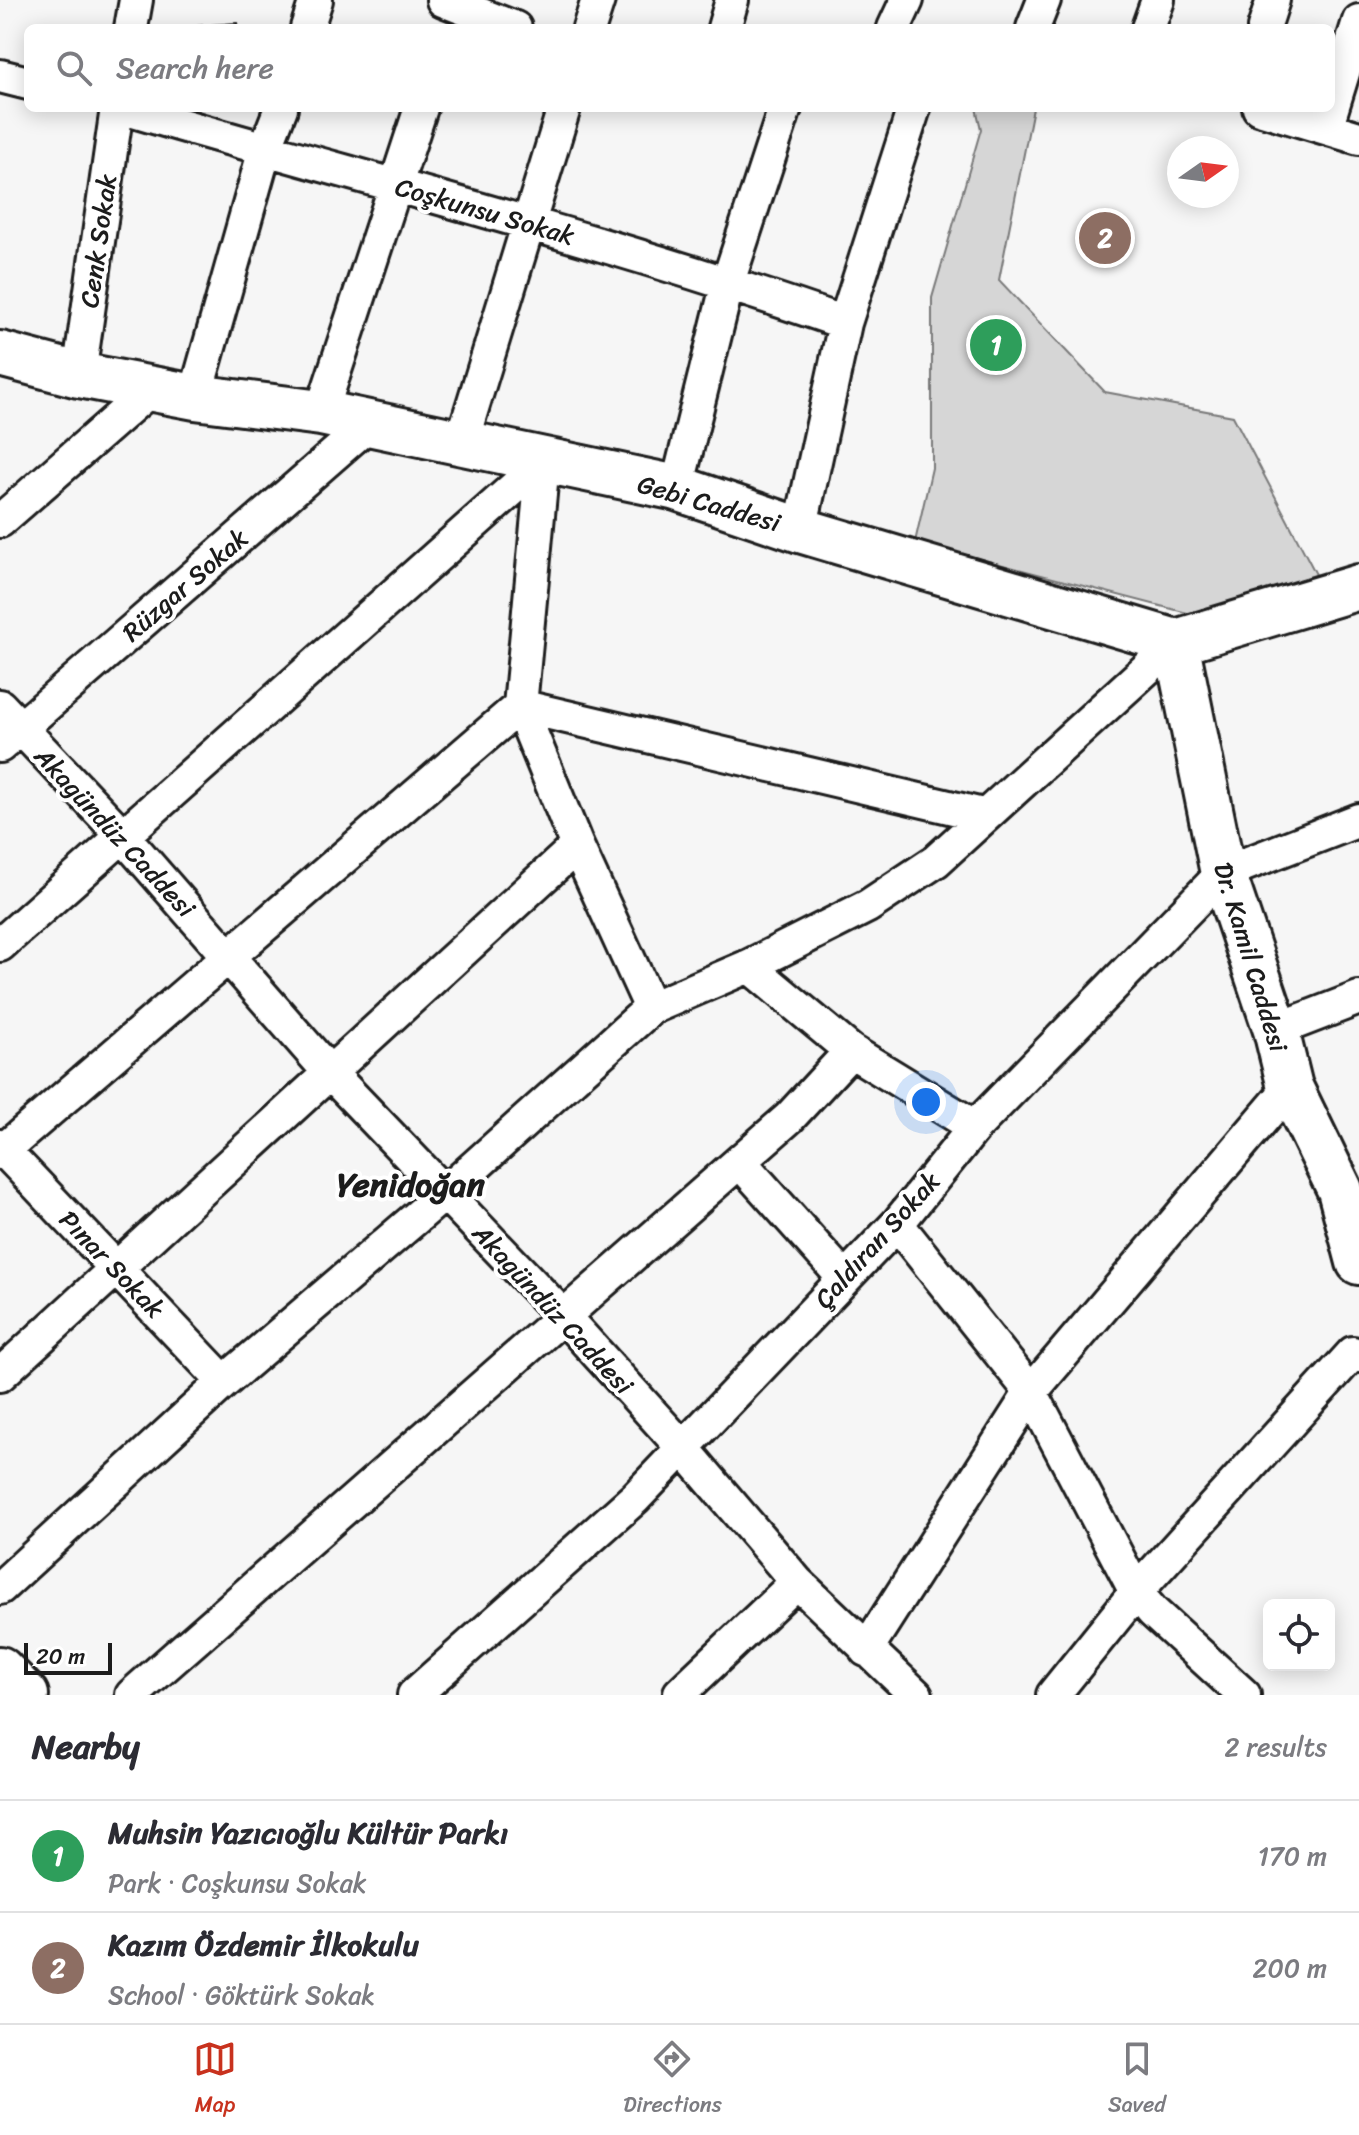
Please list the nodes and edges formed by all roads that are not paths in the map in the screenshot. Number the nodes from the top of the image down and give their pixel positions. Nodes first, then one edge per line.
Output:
1 (136, 0) edge
2 (316, 0) edge
3 (598, 0) edge
4 (732, 0) edge
5 (907, 0) edge
6 (1044, 0) edge
7 (1158, 0) edge
8 (1273, 0) edge
9 (452, 8) edge
10 (1359, 21) edge
11 (132, 24) edge
12 (308, 24) edge
13 (502, 24) edge
14 (590, 24) edge
15 (725, 24) edge
16 (896, 24) edge
17 (1035, 24) edge
18 (1149, 24) edge
19 (1265, 24) edge
20 (0, 76) edge
21 (24, 82) edge
22 (1335, 99) edge
23 (119, 112) edge
24 (134, 112) edge
25 (279, 112) edge
26 (420, 112) edge
27 (563, 112) edge
28 (784, 112) edge
29 (913, 112) edge
30 (1272, 112) edge
31 (1331, 112) edge
32 (1326, 128) junction
33 (1359, 138) edge
34 (265, 149) junction
35 (394, 185) junction
36 (531, 223) junction
37 (728, 282) junction
38 (845, 323) junction
39 (0, 354) edge
40 (79, 375) junction
41 (151, 389) junction
42 (195, 397) junction
43 (321, 413) junction
44 (370, 423) junction
45 (461, 444) junction
46 (543, 462) junction
47 (677, 488) junction
48 (0, 521) edge
49 (800, 530) junction
50 (1359, 587) edge
51 (1176, 642) junction
52 (520, 706) junction
53 (7, 727) edge
54 (983, 815) junction
55 (1359, 820) edge
56 (123, 836) junction
57 (577, 846) junction
58 (1223, 873) junction
59 (0, 945) edge
60 (229, 956) junction
61 (749, 966) junction
62 (1359, 998) edge
63 (651, 1008) junction
64 (1276, 1030) junction
65 (851, 1051) junction
66 (329, 1072) junction
67 (1290, 1087) junction
68 (975, 1127) junction
69 (1, 1150) edge
70 (740, 1162) junction
71 (1350, 1186) edge
72 (444, 1194) junction
73 (897, 1224) junction
74 (1359, 1262) edge
75 (115, 1267) junction
76 (844, 1278) junction
77 (564, 1317) junction
78 (1359, 1356) edge
79 (0, 1375) edge
80 (224, 1382) junction
81 (1031, 1392) junction
82 (683, 1448) junction
83 (797, 1582) junction
84 (0, 1588) edge
85 (1136, 1592) junction
86 (866, 1650) junction
87 (0, 1669) edge
88 (680, 1694) edge
89 (26, 1695) edge
90 (132, 1695) edge
91 (414, 1695) edge
92 (916, 1695) edge
93 (1053, 1695) edge
94 (1244, 1695) edge

1 - 11 street
2 - 12 street
3 - 14 street
4 - 15 street
5 - 16 street
6 - 17 street
7 - 18 street
8 - 19 street
9 - 13 street
10 - 22 street
20 - 21 street
23 - 40 street, Cenk Sokak
24 - 34 street, Coşkunsu Sokak
25 - 34 street
26 - 35 street
27 - 36 street
28 - 37 street
29 - 38 street
30 - 32 street
31 - 32 street
32 - 33 street
34 - 35 street, Coşkunsu Sokak
34 - 42 street
35 - 36 street, Coşkunsu Sokak
35 - 43 street
36 - 37 street, Coşkunsu Sokak
36 - 45 street
37 - 38 street, Coşkunsu Sokak
37 - 47 street
38 - 49 street
39 - 40 main road, Gebi Caddesi
40 - 41 main road, Gebi Caddesi
41 - 42 main road, Gebi Caddesi
41 - 48 street
42 - 43 main road, Gebi Caddesi
43 - 44 main road, Gebi Caddesi
44 - 45 main road, Gebi Caddesi
44 - 53 street, Rüzgar Sokak
45 - 46 main road, Gebi Caddesi
46 - 47 main road, Gebi Caddesi
46 - 52 street
46 - 56 street
47 - 49 main road, Gebi Caddesi
49 - 51 main road, Gebi Caddesi
50 - 51 main road
51 - 54 street
51 - 58 main road, Dr. Kamil Caddesi
52 - 54 street
52 - 57 street
52 - 60 street
53 - 56 street, Akagündüz Caddesi
54 - 61 street
55 - 58 street, Çaldıran Sokak
56 - 59 street
56 - 60 street, Akagündüz Caddesi
57 - 63 street
57 - 66 street
58 - 64 main road, Dr. Kamil Caddesi
58 - 68 street, Çaldıran Sokak
60 - 66 street, Akagündüz Caddesi
60 - 69 street
61 - 63 street
61 - 65 street
62 - 64 street
63 - 72 street
64 - 67 main road, Dr. Kamil Caddesi
65 - 68 street
65 - 70 street
66 - 72 street, Akagündüz Caddesi
66 - 75 street
67 - 71 main road, Dr. Kamil Caddesi
67 - 81 street
68 - 73 street, Çaldıran Sokak
69 - 75 street, Pınar Sokak
70 - 76 street
70 - 77 street
71 - 74 main road, Dr. Kamil Caddesi
72 - 77 street, Akagündüz Caddesi
72 - 80 street
73 - 76 street, Çaldıran Sokak
73 - 81 street
75 - 79 street
75 - 80 street, Pınar Sokak
76 - 82 street, Çaldıran Sokak
77 - 82 street, Akagündüz Caddesi
77 - 90 street
78 - 85 street
80 - 84 street
81 - 85 street
81 - 86 street
82 - 83 street, Akagündüz Caddesi
82 - 91 street, Çaldıran Sokak
83 - 86 street, Akagündüz Caddesi
83 - 88 street
85 - 93 street
85 - 94 street
86 - 92 street, Akagündüz Caddesi
87 - 89 main road

